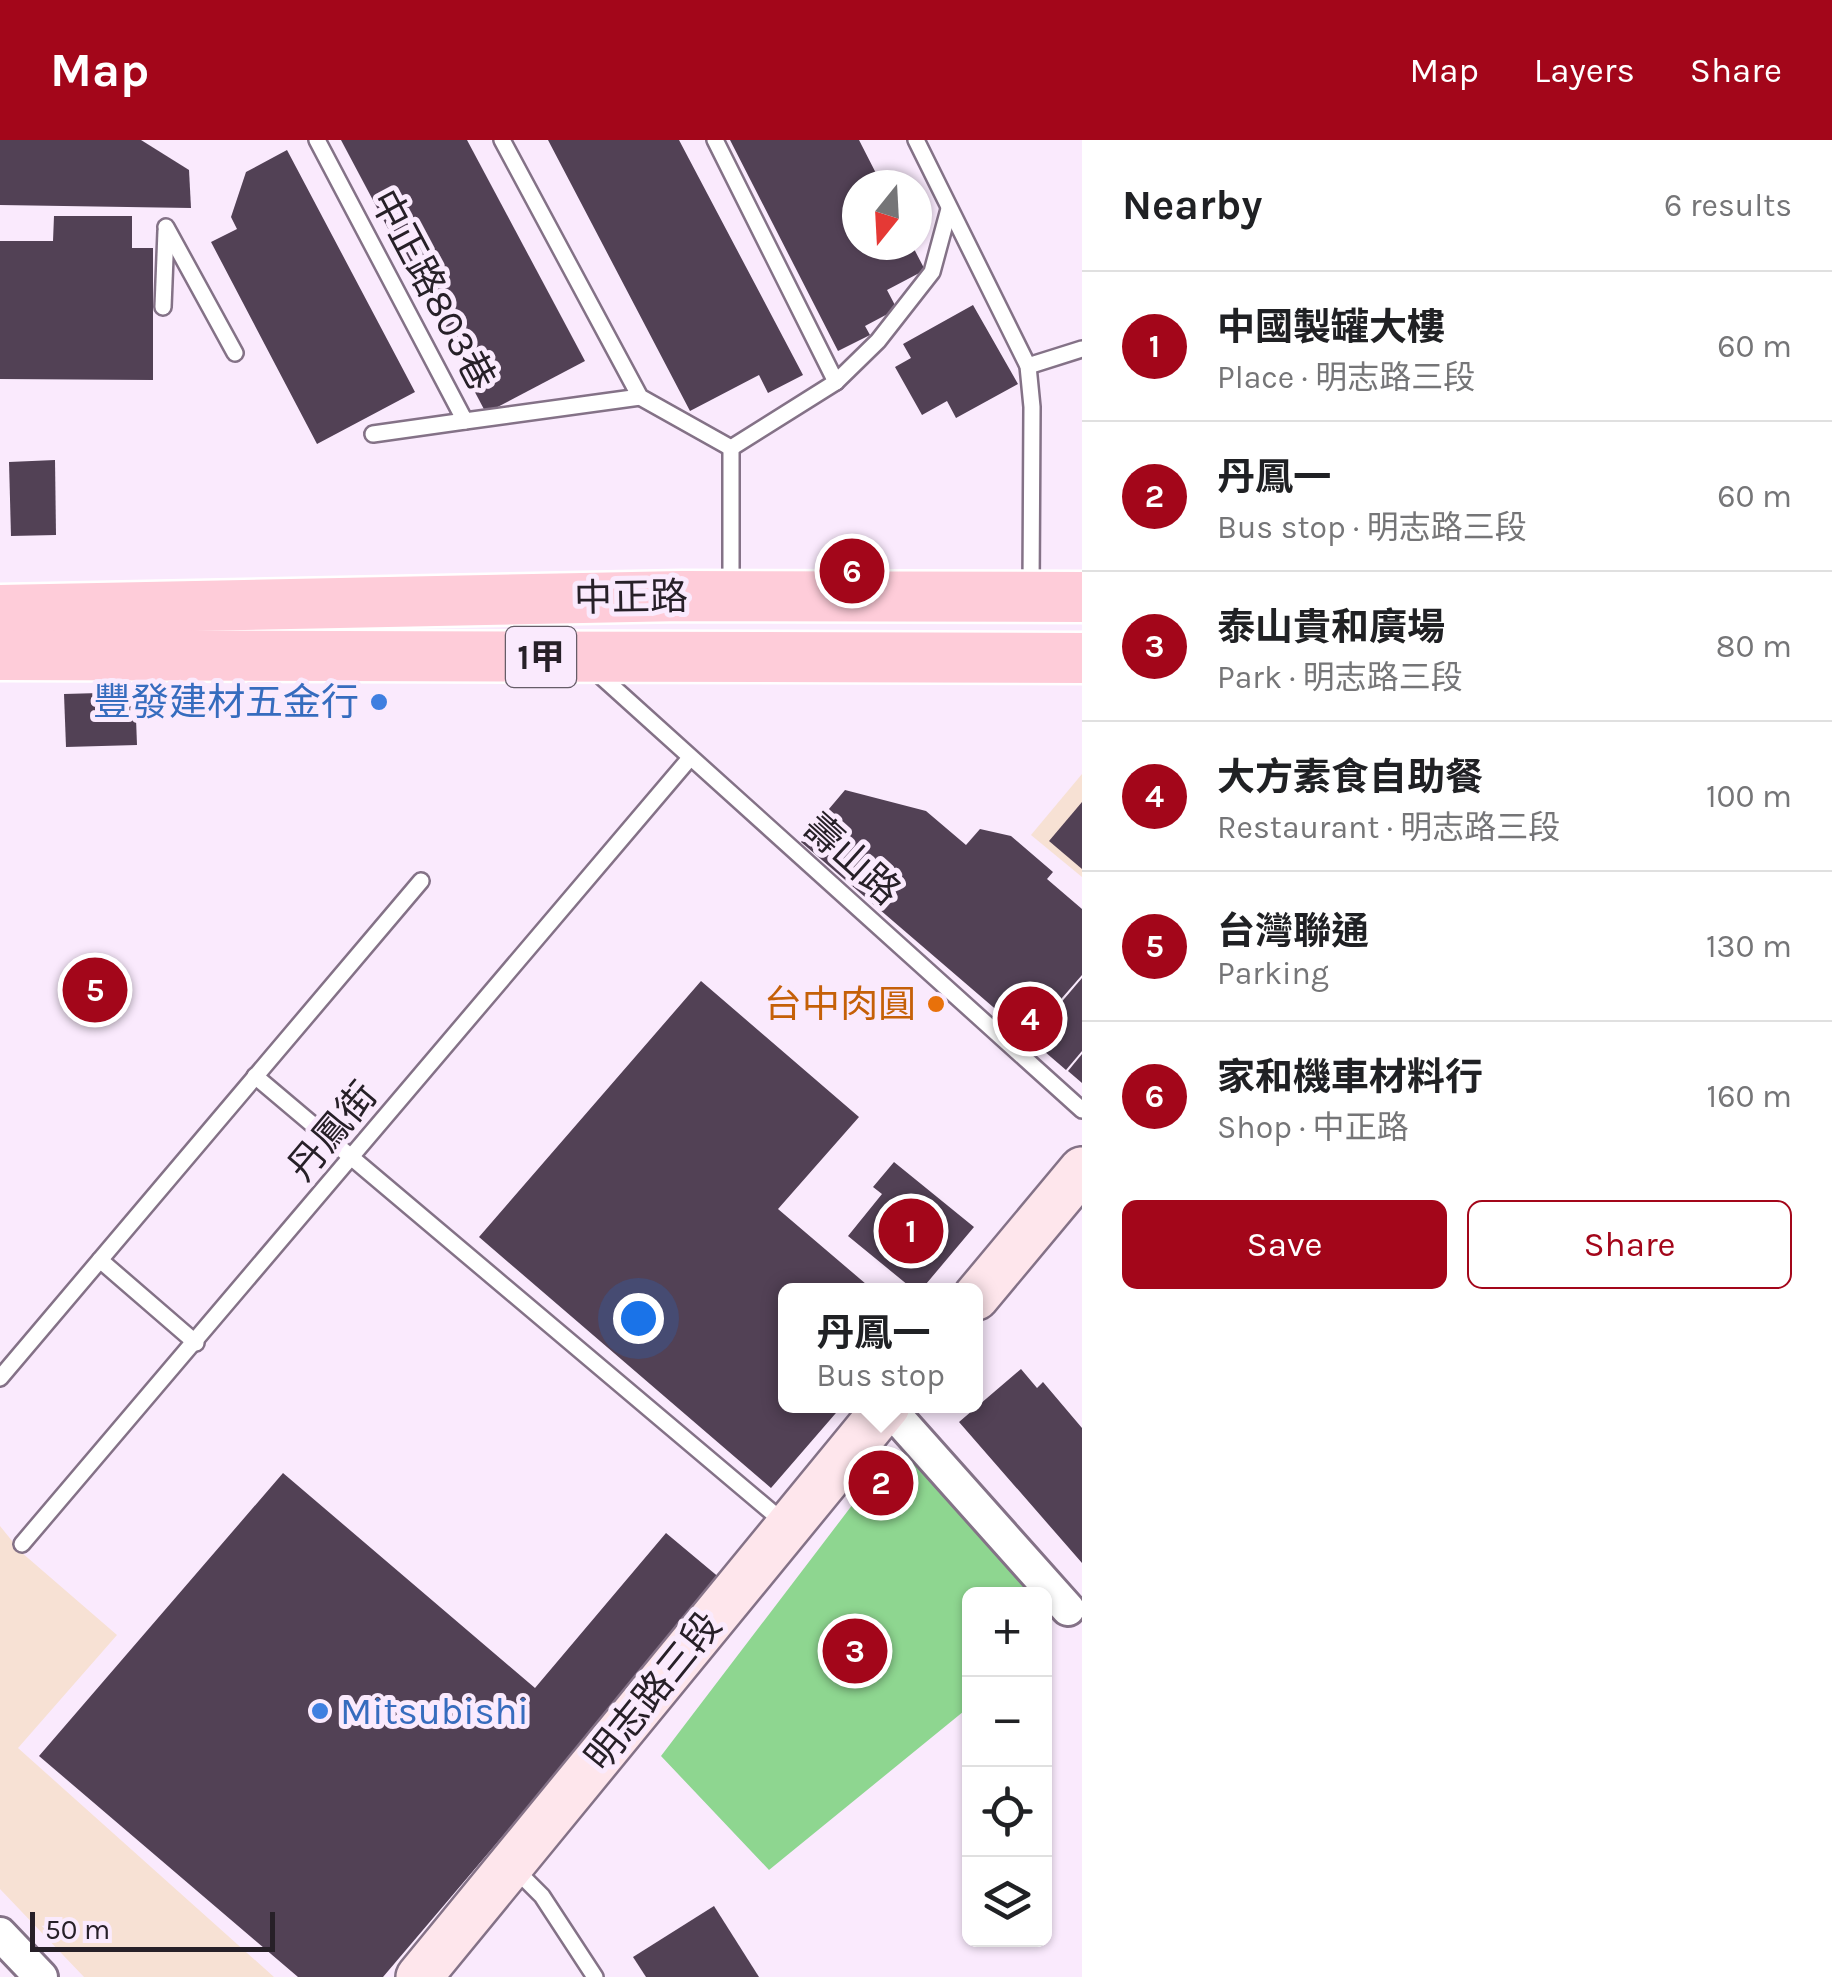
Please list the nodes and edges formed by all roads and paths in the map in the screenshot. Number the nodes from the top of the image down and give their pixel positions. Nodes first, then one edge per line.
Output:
1 (316, 140) edge
2 (502, 140) edge
3 (715, 140) edge
4 (916, 140) edge
5 (950, 209) junction
6 (163, 306) dead end
7 (1082, 348) edge
8 (235, 353) dead end
9 (1028, 366) junction
10 (836, 382) junction
11 (640, 397) junction
12 (465, 420) junction
13 (373, 434) dead end
14 (732, 448) junction
15 (731, 596) junction
16 (1030, 596) junction
17 (1082, 596) edge
18 (0, 610) edge
19 (0, 655) edge
20 (579, 657) junction
21 (1082, 658) edge
22 (690, 758) junction
23 (421, 881) dead end
24 (255, 1076) junction
25 (1082, 1110) edge
26 (353, 1156) junction
27 (1082, 1170) edge
28 (100, 1260) junction
29 (983, 1289) edge
30 (196, 1343) junction
31 (0, 1378) edge
32 (881, 1413) edge
33 (893, 1413) edge
34 (788, 1526) junction
35 (22, 1544) dead end
36 (1068, 1609) dead end
37 (510, 1864) junction
38 (0, 1934) edge
39 (41, 1977) edge
40 (419, 1977) edge
41 (595, 1977) edge

1 - 12 lane, 中正路803巷
2 - 11 lane
3 - 10 lane
4 - 5 lane
5 - 9 lane
5 - 10 lane
6 - 8 lane
7 - 9 lane
9 - 16 lane
10 - 14 lane
11 - 12 lane, 中正路803巷
11 - 14 lane
12 - 13 lane
14 - 15 lane
15 - 16 main road, 中正路 / 1甲
15 - 18 main road, 中正路 / 1甲
16 - 17 main road, 中正路 / 1甲
19 - 20 main road, 中正路 / 1甲
20 - 21 main road, 中正路 / 1甲
20 - 22 lane, 壽山路
22 - 25 lane, 壽山路
22 - 26 lane, 丹鳳街
23 - 24 lane
24 - 26 lane
24 - 28 lane
26 - 30 lane, 丹鳳街
26 - 34 lane
27 - 29 main road
28 - 30 lane
28 - 31 lane
30 - 35 lane, 丹鳳街
32 - 34 main road, 明志路三段
33 - 36 street
34 - 37 main road, 明志路三段
37 - 40 main road, 明志路三段
37 - 41 lane
38 - 39 street

